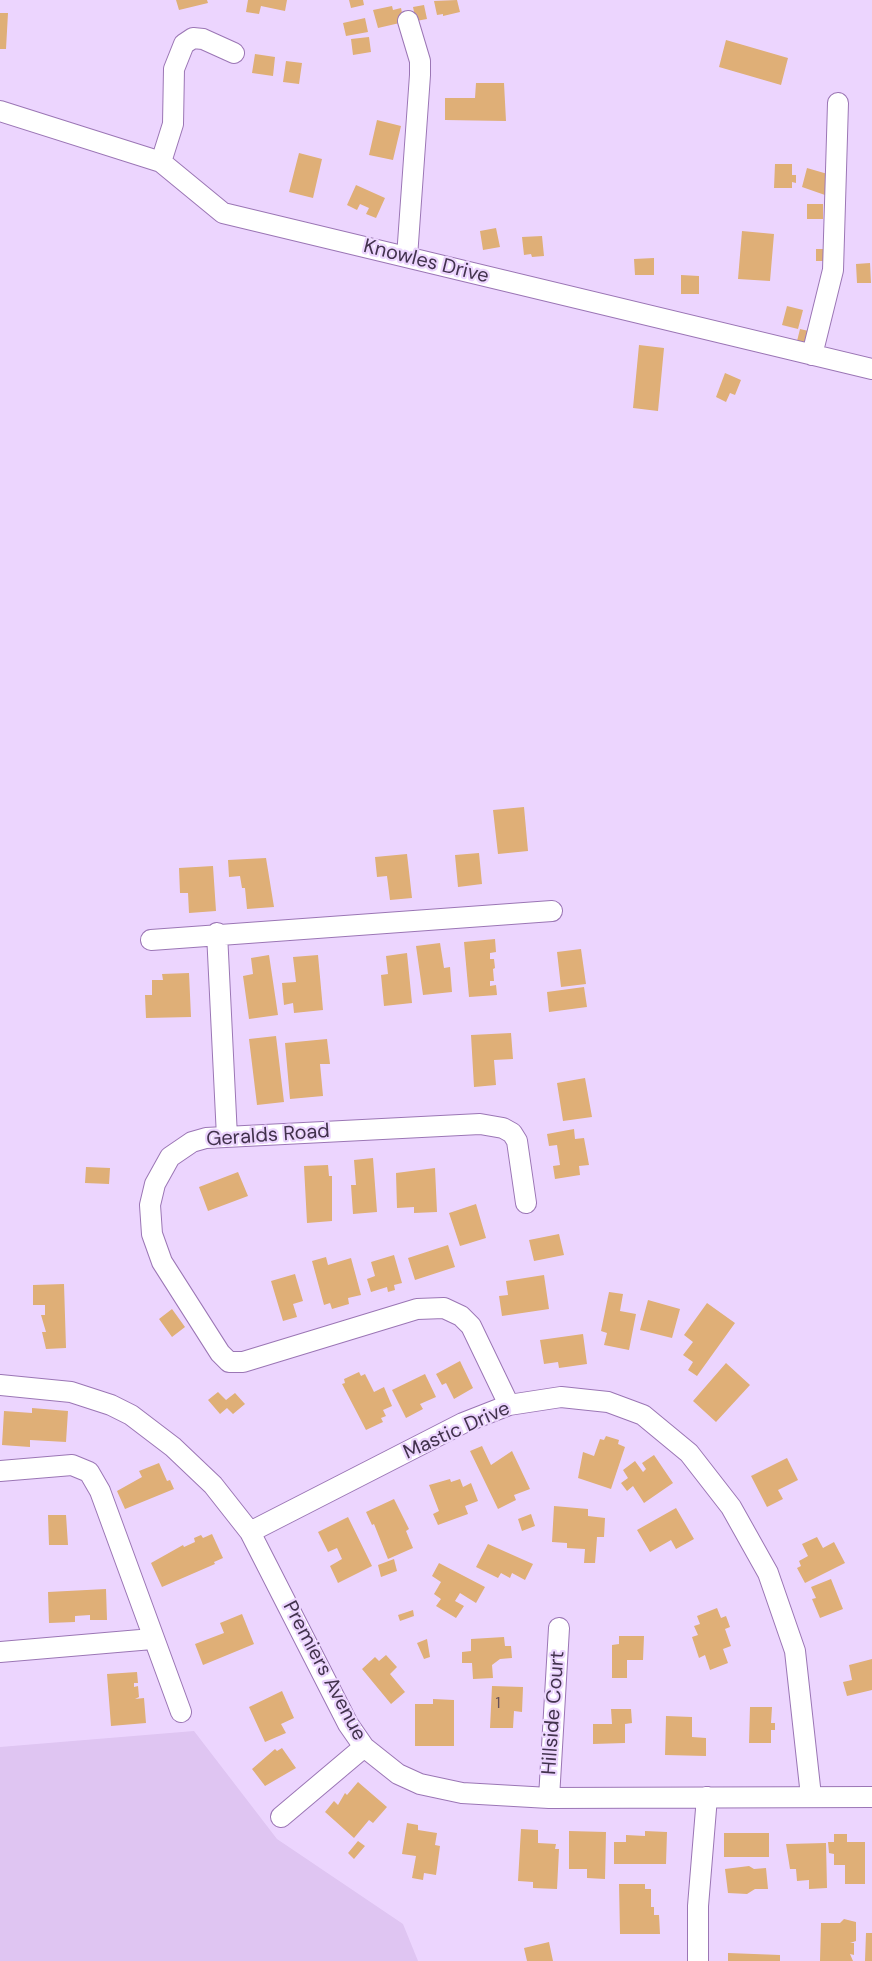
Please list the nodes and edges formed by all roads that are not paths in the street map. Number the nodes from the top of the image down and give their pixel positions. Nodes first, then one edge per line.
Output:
1 (408, 21) dead end
2 (234, 53) dead end
3 (838, 103) dead end
4 (0, 111) edge
5 (161, 162) junction
6 (407, 257) junction
7 (812, 355) junction
8 (872, 369) edge
9 (552, 911) dead end
10 (217, 933) junction
11 (151, 940) dead end
12 (227, 1137) junction
13 (526, 1203) dead end
14 (0, 1385) edge
15 (509, 1405) junction
16 (0, 1471) edge
17 (250, 1532) junction
18 (559, 1628) dead end
19 (152, 1638) junction
20 (0, 1652) edge
21 (181, 1712) dead end
22 (364, 1747) junction
23 (811, 1796) junction
24 (707, 1797) junction
25 (872, 1797) edge
26 (549, 1798) junction
27 (280, 1817) dead end
28 (698, 1961) edge

1 - 6 street
2 - 5 street
3 - 7 street
4 - 5 street, Knowles Drive
5 - 6 street, Knowles Drive
6 - 7 street, Knowles Drive
7 - 8 street, Knowles Drive
9 - 10 street
10 - 11 street
10 - 12 street
12 - 13 street, Geralds Road
12 - 15 street, Geralds Road
14 - 17 street, Premiers Avenue
15 - 17 street, Mastic Drive
15 - 23 street, Mastic Drive
16 - 19 street
17 - 22 street, Premiers Avenue
18 - 26 street, Hillside Court
19 - 20 street
19 - 21 street
22 - 26 street, Premiers Avenue
22 - 27 street
23 - 24 street, Premiers Avenue
23 - 25 street, Premiers Avenue
24 - 26 street, Premiers Avenue
24 - 28 street

